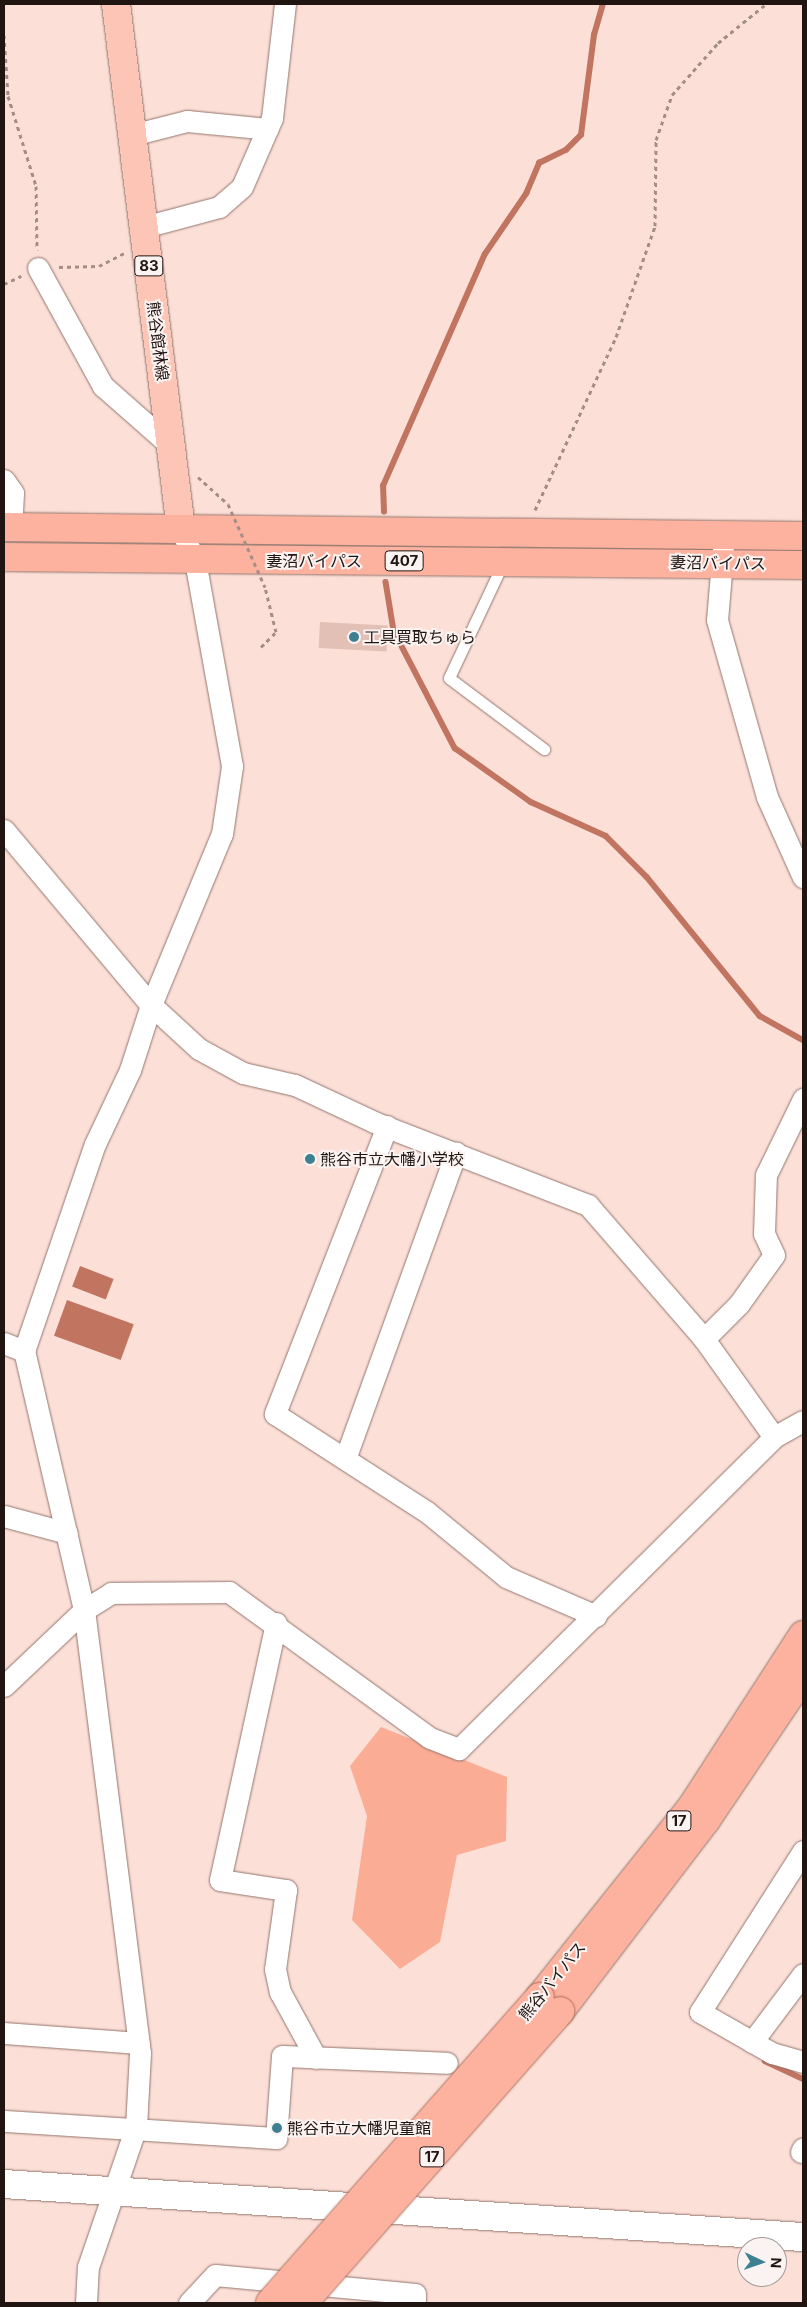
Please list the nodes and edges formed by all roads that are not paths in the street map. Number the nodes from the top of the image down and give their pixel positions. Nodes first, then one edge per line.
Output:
1 (116, 4) edge
2 (285, 4) edge
3 (268, 130) junction
4 (132, 135) junction
5 (145, 234) junction
6 (38, 268) road end
7 (171, 446) junction
8 (4, 480) edge
9 (8, 527) edge
10 (181, 529) junction
11 (803, 536) edge
12 (723, 549) junction
13 (4, 557) edge
14 (195, 561) junction
15 (504, 562) junction
16 (803, 565) edge
17 (544, 749) dead end
18 (4, 830) edge
19 (803, 877) edge
20 (152, 1005) junction
21 (803, 1099) edge
22 (387, 1126) junction
23 (456, 1153) junction
24 (704, 1338) junction
25 (4, 1343) edge
26 (24, 1351) junction
27 (803, 1421) edge
28 (774, 1437) junction
29 (345, 1459) junction
30 (4, 1516) edge
31 (67, 1533) junction
32 (84, 1610) junction
33 (596, 1616) junction
34 (276, 1623) junction
35 (803, 1635) edge
36 (803, 1676) edge
37 (4, 1686) edge
38 (803, 1692) edge
39 (765, 1734) junction
40 (803, 1851) edge
41 (803, 1974) edge
42 (550, 2004) junction
43 (4, 2033) edge
44 (752, 2042) junction
45 (139, 2043) junction
46 (316, 2058) junction
47 (803, 2062) edge
48 (447, 2063) dead end
49 (4, 2121) edge
50 (136, 2127) junction
51 (4, 2184) edge
52 (114, 2192) junction
53 (803, 2237) edge
54 (86, 2303) edge
55 (189, 2303) edge
56 (270, 2303) edge
57 (303, 2303) edge
58 (415, 2303) edge

1 - 4 main road, 熊谷館林線 / 83
2 - 3 street
3 - 4 street
3 - 5 street
4 - 5 main road, 熊谷館林線 / 83
5 - 7 main road, 熊谷館林線 / 83
6 - 7 street
7 - 10 main road, 熊谷館林線 / 83
8 - 9 street
9 - 10 highway, 妻沼バイパス / 407
10 - 12 highway, 妻沼バイパス / 407
10 - 14 street
11 - 12 highway, 妻沼バイパス / 407
12 - 15 highway, 妻沼バイパス / 407
12 - 16 highway, 妻沼バイパス / 407
12 - 19 street
13 - 14 highway, 妻沼バイパス / 407
14 - 15 highway, 妻沼バイパス / 407
14 - 20 street
15 - 17 lane
18 - 20 street
20 - 22 street
20 - 26 street
21 - 24 street
22 - 23 street
22 - 29 street
23 - 24 street
23 - 29 street
24 - 28 street
25 - 26 street
26 - 31 street
27 - 28 street
28 - 33 street
29 - 33 street
30 - 31 street
31 - 32 street
32 - 34 street
32 - 37 street
32 - 45 street
33 - 34 street
34 - 46 street
35 - 42 highway, 熊谷バイパス / 17
36 - 39 highway, 熊谷バイパス / 17
38 - 39 highway, 17
39 - 42 highway, 熊谷バイパス / 17
40 - 44 street
41 - 44 street
42 - 56 highway, 熊谷バイパス / 17, bridge
42 - 57 highway, 熊谷バイパス / 17, bridge
43 - 45 street
44 - 47 street
45 - 50 street
46 - 48 street
46 - 50 street
49 - 50 street
50 - 52 street
51 - 52 street
52 - 53 street
52 - 54 street
55 - 58 street

